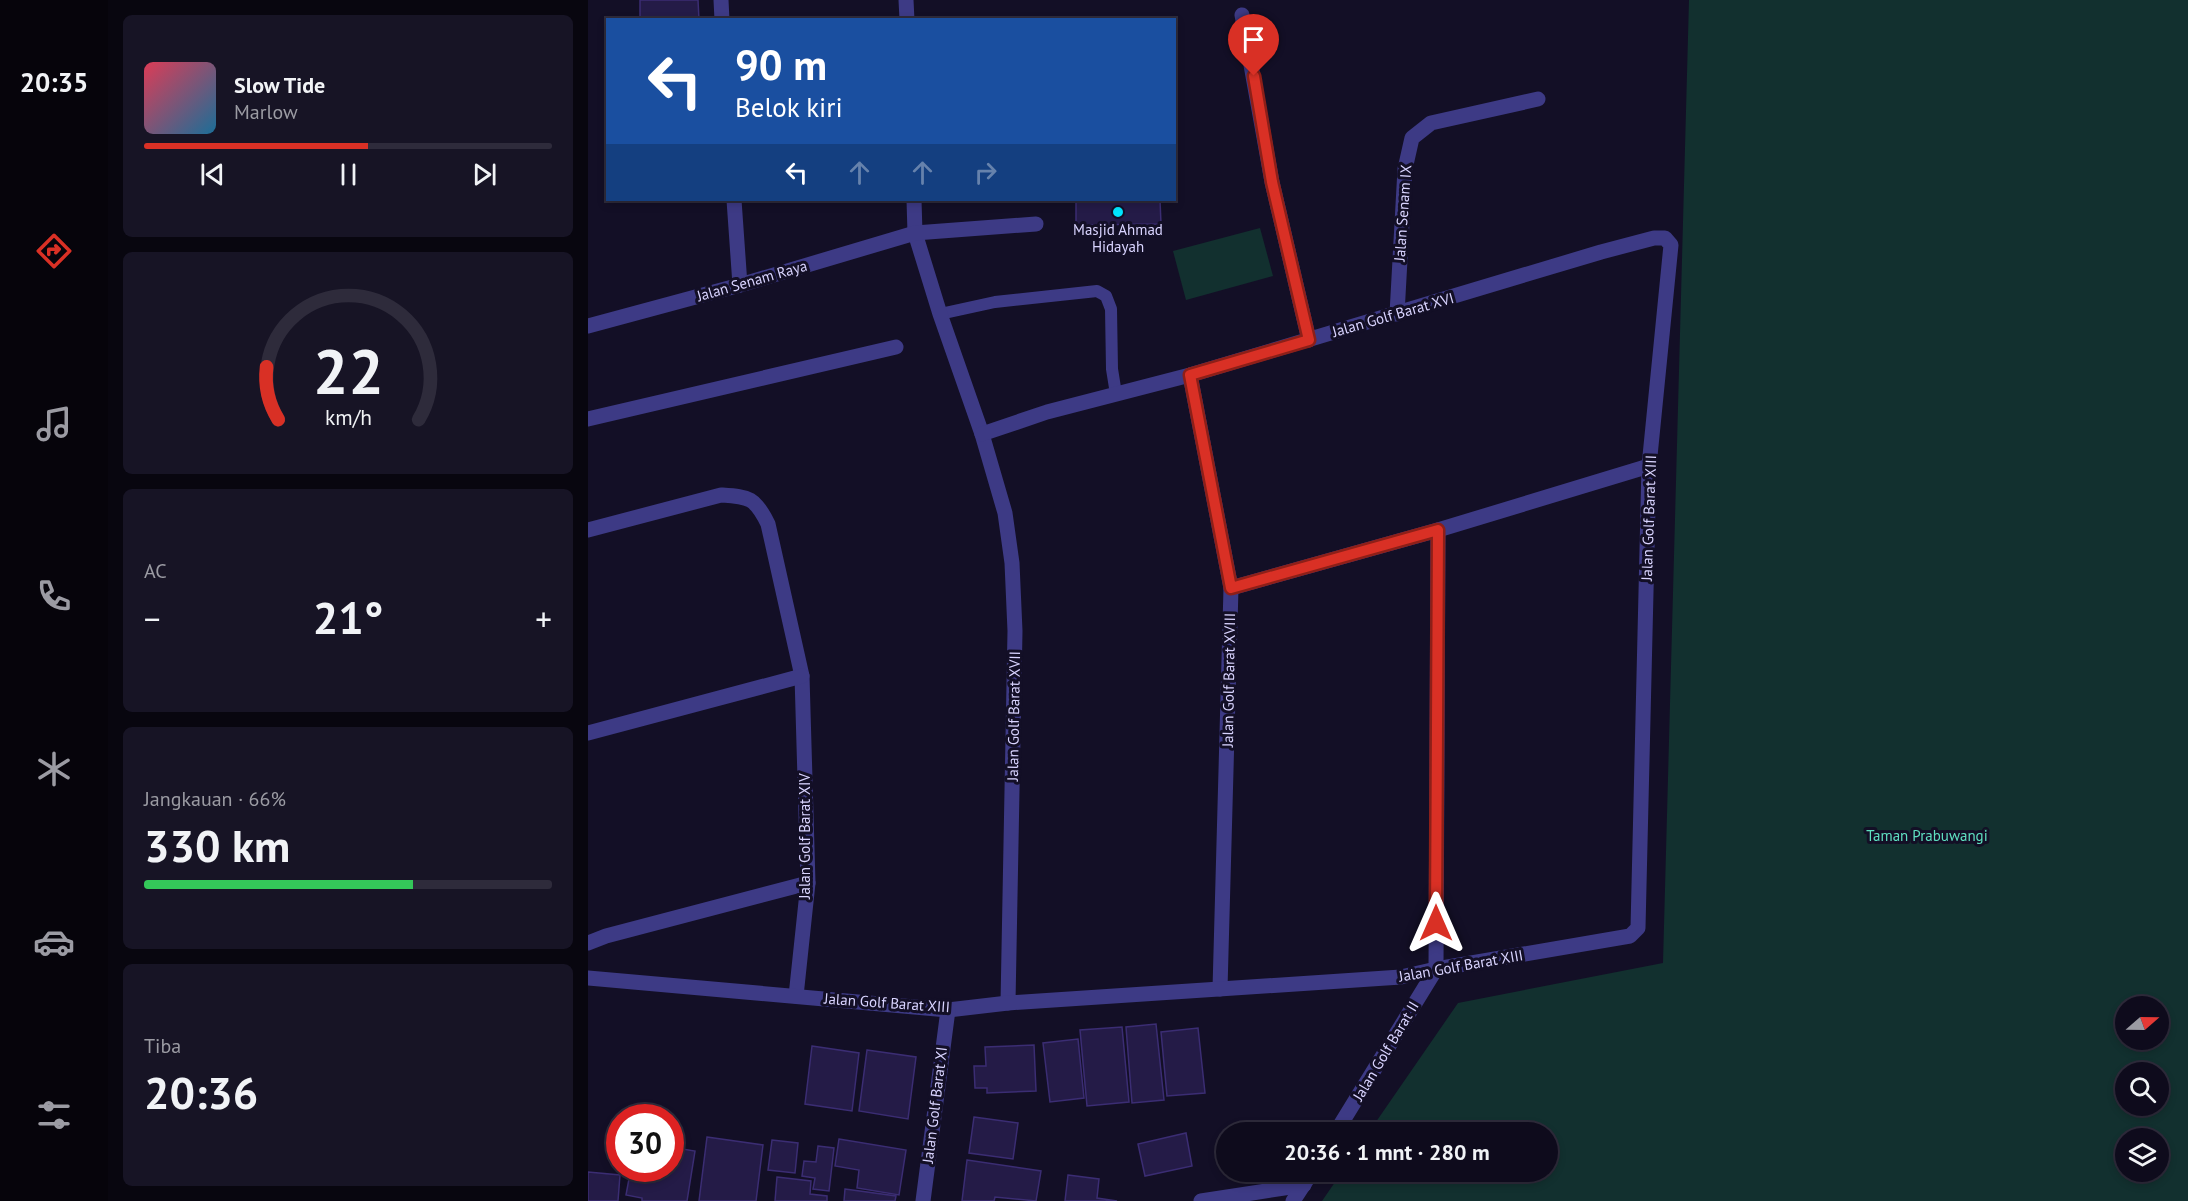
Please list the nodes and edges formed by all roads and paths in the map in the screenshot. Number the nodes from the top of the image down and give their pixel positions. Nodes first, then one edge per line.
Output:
1 (721, 0) edge
2 (906, 0) edge
3 (1242, 15) dead end
4 (722, 18) edge
5 (907, 18) edge
6 (1538, 99) dead end
7 (734, 201) edge
8 (914, 201) edge
9 (1036, 224) dead end
10 (915, 233) junction
11 (1665, 238) joint
12 (740, 285) junction
13 (940, 314) junction
14 (1397, 314) junction
15 (588, 326) edge
16 (1309, 340) junction
17 (896, 347) dead end
18 (1190, 375) junction
19 (1116, 394) junction
20 (588, 419) edge
21 (982, 434) junction
22 (1649, 466) junction
23 (588, 530) edge
24 (1438, 530) junction
25 (1231, 588) junction
26 (802, 676) junction
27 (588, 733) edge
28 (807, 883) junction
29 (588, 943) edge
30 (1436, 969) junction
31 (588, 978) edge
32 (1220, 988) junction
33 (796, 996) junction
34 (1008, 1003) junction
35 (948, 1010) junction
36 (1342, 1122) edge
37 (1306, 1182) edge
38 (1304, 1185) junction
39 (923, 1201) edge
40 (1202, 1201) edge
41 (1293, 1201) edge

1 - 4 street
2 - 5 street
3 - 16 street
6 - 14 street, Jalan Senam IX
7 - 12 street
8 - 10 street, Jalan Golf Barat XVII
9 - 10 street, Jalan Senam Raya
10 - 12 street, Jalan Senam Raya
10 - 13 street, Jalan Golf Barat XVII
11 - 14 street, Jalan Golf Barat XVI
11 - 22 street, Jalan Golf Barat XIII
12 - 15 street, Jalan Senam Raya
13 - 19 lane
13 - 21 street, Jalan Golf Barat XVII
14 - 16 street, Jalan Golf Barat XVI
16 - 18 street, Jalan Golf Barat XVI
17 - 20 street
18 - 19 street, Jalan Golf Barat XVI
18 - 25 street, Jalan Golf Barat XVIII
19 - 21 street, Jalan Golf Barat XVI
21 - 34 street, Jalan Golf Barat XVII
22 - 24 street
22 - 30 street, Jalan Golf Barat XIII
23 - 26 street, Jalan Golf Barat XIV
24 - 25 street
24 - 30 street
25 - 32 street, Jalan Golf Barat XVIII
26 - 27 street
26 - 28 street, Jalan Golf Barat XIV
28 - 29 street
28 - 33 street, Jalan Golf Barat XIV
30 - 32 street, Jalan Golf Barat XIII
30 - 36 street, Jalan Golf Barat II
31 - 33 street, Jalan Golf Barat XIII
32 - 34 street, Jalan Golf Barat XIII
33 - 35 street, Jalan Golf Barat XIII
34 - 35 street, Jalan Golf Barat XIII
35 - 39 street, Jalan Golf Barat XI
37 - 38 street
38 - 40 street
38 - 41 street

